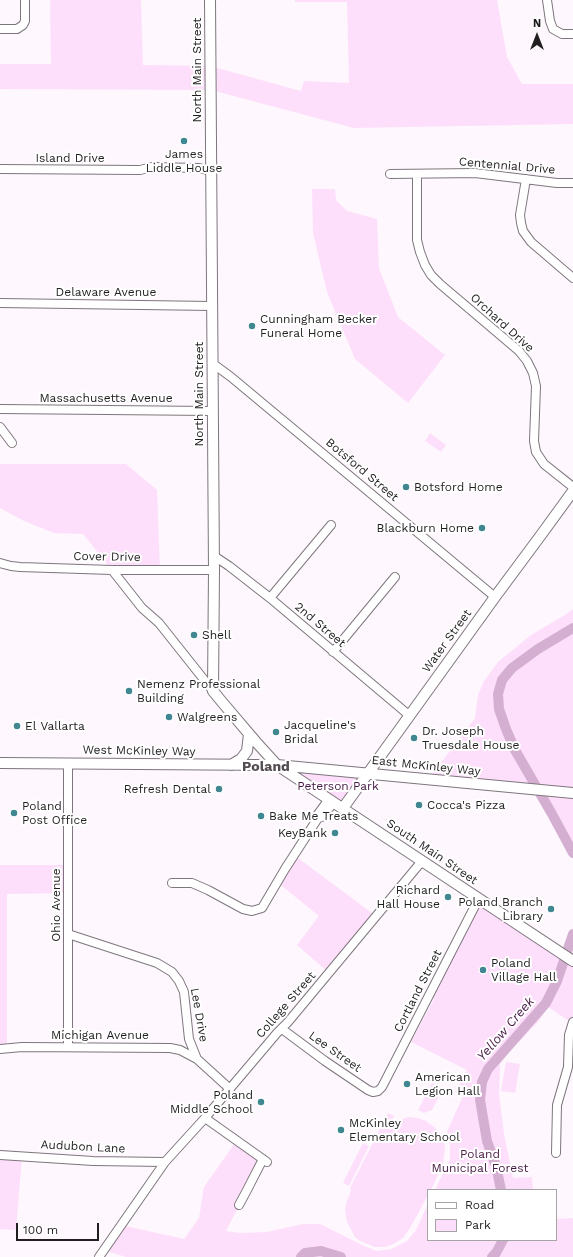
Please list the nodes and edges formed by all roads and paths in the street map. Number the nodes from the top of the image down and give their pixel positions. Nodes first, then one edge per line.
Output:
1 (25, 0) edge
2 (210, 0) edge
3 (547, 0) edge
4 (0, 29) edge
5 (573, 34) edge
6 (0, 169) edge
7 (211, 171) junction
8 (390, 174) dead end
9 (417, 174) junction
10 (526, 179) junction
11 (573, 183) edge
12 (573, 278) edge
13 (0, 303) edge
14 (212, 306) junction
15 (212, 364) junction
16 (0, 409) edge
17 (212, 411) junction
18 (0, 427) edge
19 (12, 443) dead end
20 (573, 487) edge
21 (573, 491) edge
22 (330, 525) dead end
23 (214, 556) junction
24 (0, 562) edge
25 (112, 570) junction
26 (214, 570) junction
27 (395, 577) dead end
28 (494, 597) junction
29 (270, 598) junction
30 (333, 652) junction
31 (213, 690) junction
32 (410, 716) junction
33 (249, 734) junction
34 (0, 763) edge
35 (68, 763) junction
36 (232, 765) junction
37 (277, 765) junction
38 (368, 774) junction
39 (573, 793) edge
40 (331, 800) junction
41 (343, 808) junction
42 (422, 861) junction
43 (172, 883) dead end
44 (479, 898) junction
45 (68, 934) junction
46 (573, 961) edge
47 (573, 1022) edge
48 (282, 1029) junction
49 (68, 1047) junction
50 (0, 1049) edge
51 (197, 1059) junction
52 (230, 1089) junction
53 (376, 1092) joint
54 (205, 1118) junction
55 (556, 1153) dead end
56 (0, 1155) edge
57 (165, 1162) junction
58 (239, 1205) dead end
59 (99, 1257) edge

1 - 4 street
2 - 7 main road, North Main Street
3 - 5 street
6 - 7 street, Island Drive
7 - 14 main road, North Main Street
8 - 9 street, Centennial Drive
9 - 10 street, Centennial Drive
9 - 20 street, Orchard Drive
10 - 11 street, Centennial Drive
10 - 12 street
13 - 14 street, Delaware Avenue
14 - 15 main road, North Main Street
15 - 17 main road, North Main Street
15 - 28 street, Botsford Street
16 - 17 street, Massachusetts Avenue
17 - 23 main road, North Main Street
18 - 19 street
21 - 28 main road, Water Street
22 - 29 street
23 - 26 main road, North Main Street
23 - 29 street, 2nd Street
24 - 25 street, Cover Drive
25 - 26 street, Cover Drive
25 - 31 street
26 - 31 main road, North Main Street
27 - 30 street
28 - 32 main road, Water Street
29 - 30 street, 2nd Street
30 - 32 street, 2nd Street
31 - 33 main road
32 - 38 main road, Water Street
33 - 36 main road
33 - 37 main road
34 - 35 main road, West McKinley Way
35 - 36 main road, West McKinley Way
35 - 45 street, Ohio Avenue
36 - 37 main road, West McKinley Way
37 - 38 main road, East McKinley Way
37 - 40 main road, South Main Street
38 - 39 main road, East McKinley Way
38 - 41 main road, Water Street
40 - 41 main road, South Main Street
40 - 43 street
41 - 42 main road, South Main Street
42 - 44 main road, South Main Street
42 - 48 street, College Street
44 - 46 main road, South Main Street
44 - 53 street, Cortland Street
45 - 49 street, Ohio Avenue
45 - 51 street, Lee Drive
47 - 55 street
48 - 52 street, College Street
48 - 53 street, Lee Street
49 - 50 street, Michigan Avenue
49 - 51 street, Michigan Avenue
51 - 52 street, Lee Drive
52 - 54 street, College Street
54 - 57 street, College Street
54 - 58 street
56 - 57 street, Audubon Lane
57 - 59 street, College Street

